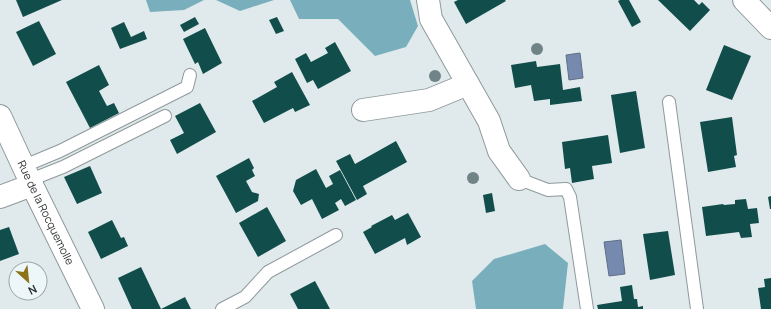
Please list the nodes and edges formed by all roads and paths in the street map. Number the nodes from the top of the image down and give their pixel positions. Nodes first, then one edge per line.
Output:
1 (428, 0) edge
2 (744, 0) edge
3 (771, 28) edge
4 (190, 75) dead end
5 (468, 84) junction
6 (669, 102) dead end
7 (363, 110) dead end
8 (0, 116) edge
9 (166, 116) dead end
10 (29, 177) junction
11 (519, 179) joint
12 (0, 197) edge
13 (336, 235) dead end
14 (93, 309) edge
15 (222, 309) edge
16 (587, 309) edge
17 (697, 309) edge

1 - 5 street
2 - 3 street
4 - 10 lane
5 - 7 street
5 - 11 street
6 - 17 lane
8 - 10 street, Rue de la Rocquemolle
9 - 10 lane
10 - 12 street
10 - 14 street, Rue de la Rocquemolle
11 - 16 lane
13 - 15 lane

